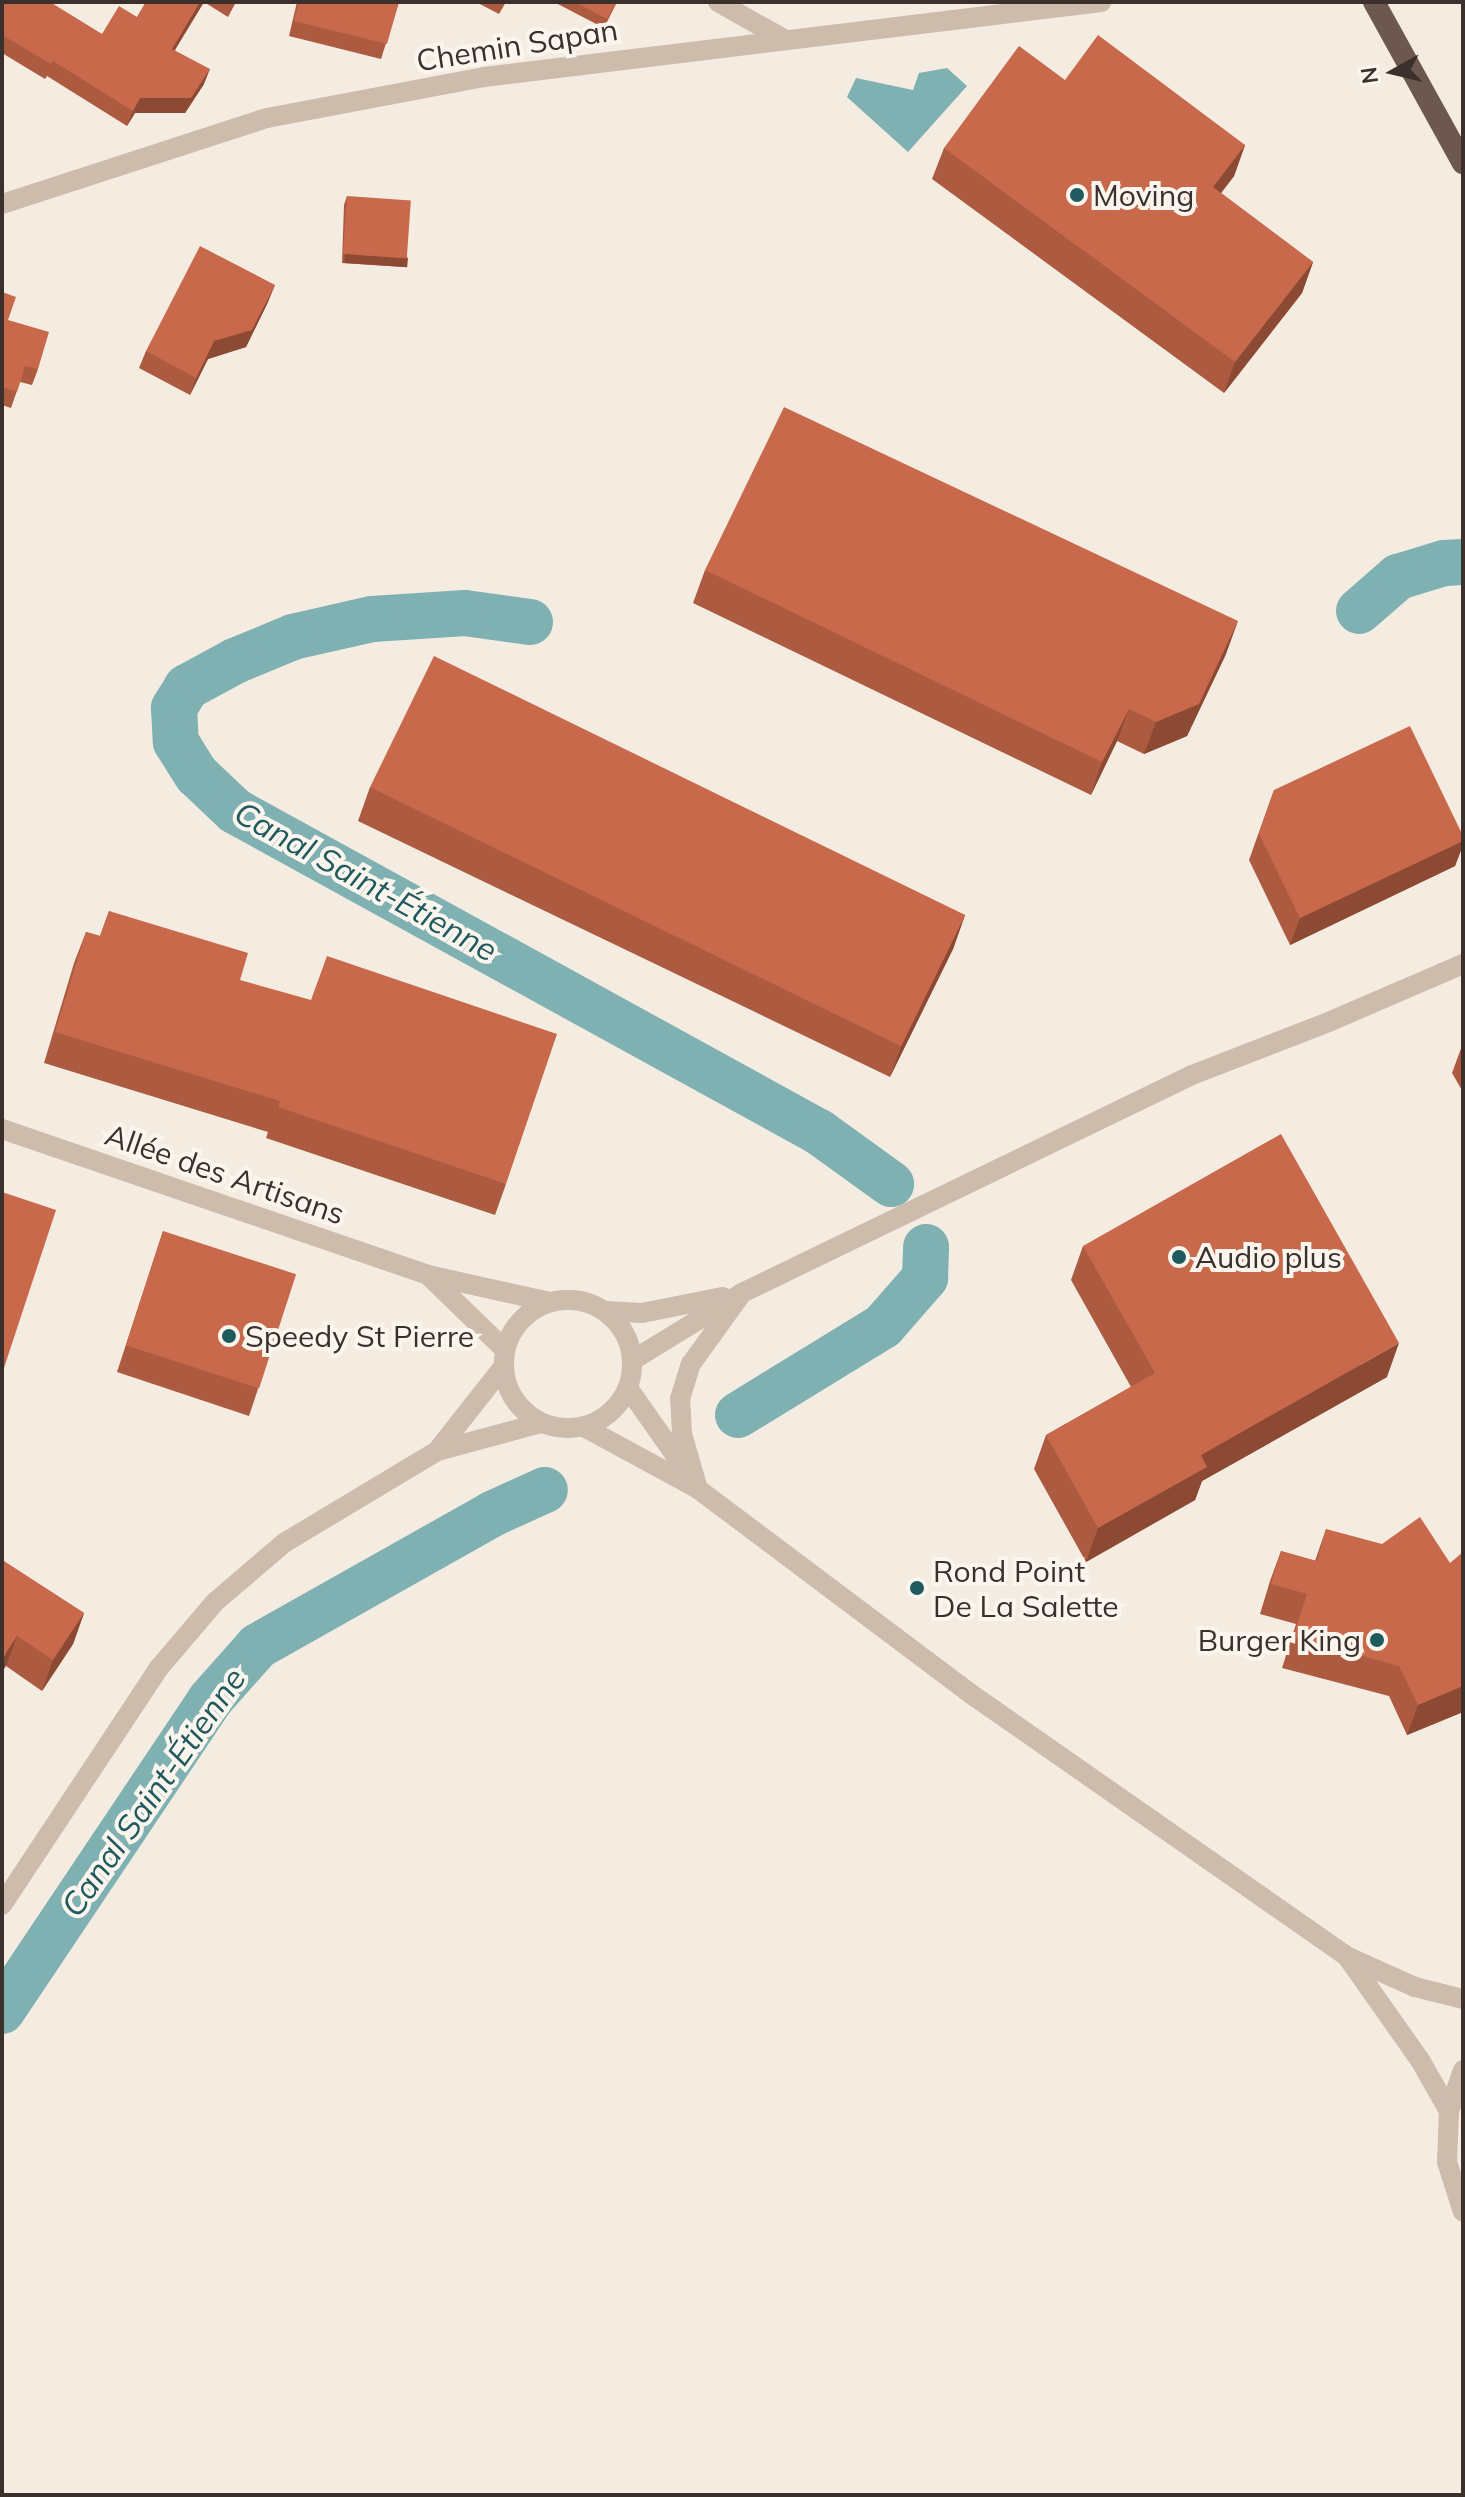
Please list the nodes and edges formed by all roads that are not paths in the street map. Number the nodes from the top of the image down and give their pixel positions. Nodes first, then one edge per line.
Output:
1 (718, 2) edge
2 (1101, 2) edge
3 (1374, 2) edge
4 (926, 11) edge
5 (782, 38) junction
6 (1463, 163) edge
7 (2, 204) edge
8 (1463, 964) edge
9 (2, 1129) edge
10 (428, 1275) junction
11 (742, 1293) junction
12 (550, 1302) junction
13 (605, 1311) junction
14 (504, 1358) junction
15 (633, 1360) junction
16 (628, 1388) junction
17 (541, 1423) junction
18 (584, 1427) junction
19 (437, 1451) junction
20 (698, 1489) junction
21 (2, 1905) edge
22 (1348, 1957) junction
23 (1463, 1999) edge
24 (1463, 2070) edge
25 (1449, 2111) junction
26 (1463, 2212) edge

1 - 5 street
2 - 4 street, Chemin Sapan
3 - 6 highway
4 - 5 street, Chemin Sapan
5 - 7 street, Chemin Sapan
8 - 11 street
9 - 10 street, Allée des Artisans
10 - 12 street, Allée des Artisans
10 - 14 street, Allée des Artisans
11 - 13 street
11 - 15 street
11 - 20 street
12 - 13 street
12 - 14 street
13 - 15 street
14 - 17 street
14 - 19 street
15 - 16 street
16 - 18 street
16 - 20 street
17 - 18 street
17 - 19 street
18 - 20 street
19 - 21 street
20 - 22 street
22 - 23 street
22 - 25 street
24 - 25 street
25 - 26 street

